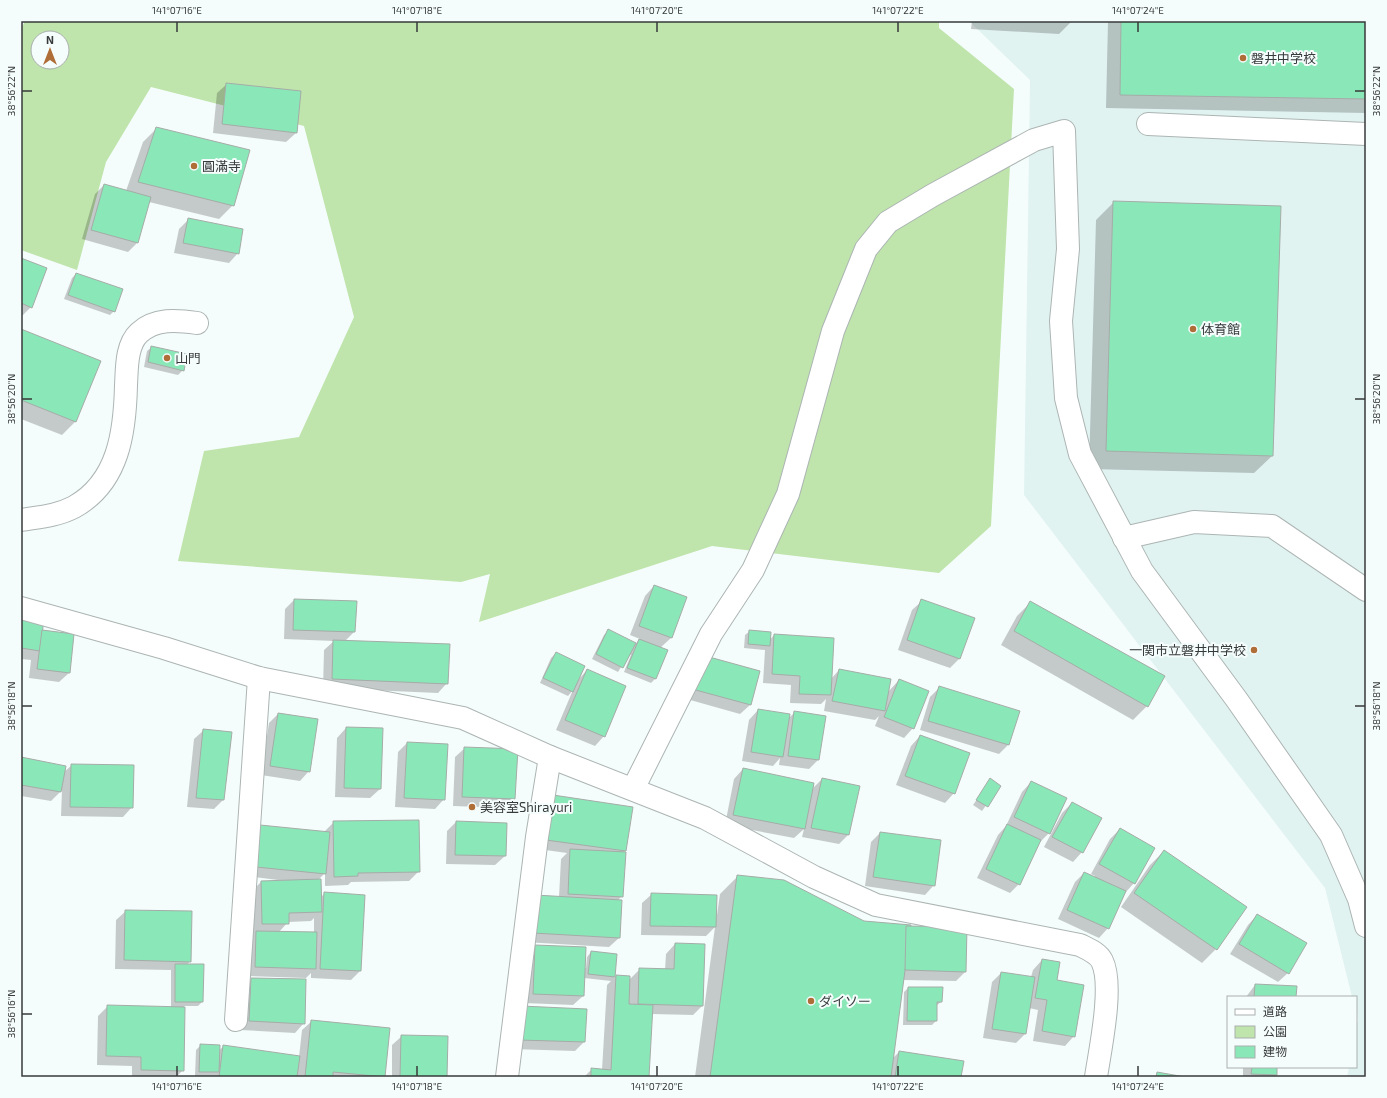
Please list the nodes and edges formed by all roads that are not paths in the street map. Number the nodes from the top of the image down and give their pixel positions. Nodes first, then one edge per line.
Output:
1 (1148, 124) dead end
2 (1366, 134) edge
3 (197, 323) dead end
4 (21, 520) edge
5 (1124, 538) junction
6 (1366, 590) edge
7 (21, 608) edge
8 (259, 678) junction
9 (550, 757) junction
10 (633, 789) junction
11 (1366, 926) edge
12 (236, 1020) dead end
13 (507, 1077) edge
14 (1096, 1077) edge

1 - 2 street
3 - 4 street
5 - 6 street
5 - 10 street
5 - 11 street
7 - 8 street
8 - 9 street
8 - 12 street
9 - 10 street
9 - 13 street
10 - 14 street

